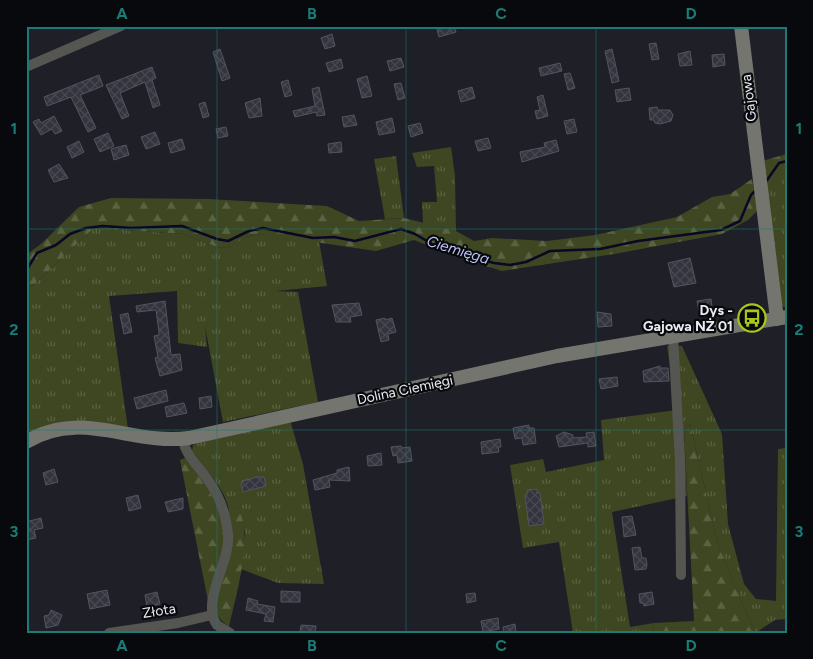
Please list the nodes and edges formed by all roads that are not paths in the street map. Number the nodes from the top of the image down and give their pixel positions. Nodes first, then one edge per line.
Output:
1 (121, 26) edge
2 (741, 26) edge
3 (26, 68) edge
4 (782, 318) edge
5 (673, 336) junction
6 (182, 439) junction
7 (26, 442) edge
8 (681, 575) dead end
9 (212, 615) junction
10 (108, 633) edge
11 (230, 633) edge

1 - 3 street
2 - 4 street, Gajowa
4 - 5 street, Dolina Ciemięgi
5 - 6 street, Dolina Ciemięgi
5 - 8 street
6 - 7 street, Dolina Ciemięgi
6 - 9 street
9 - 10 street, Złota
9 - 11 street

